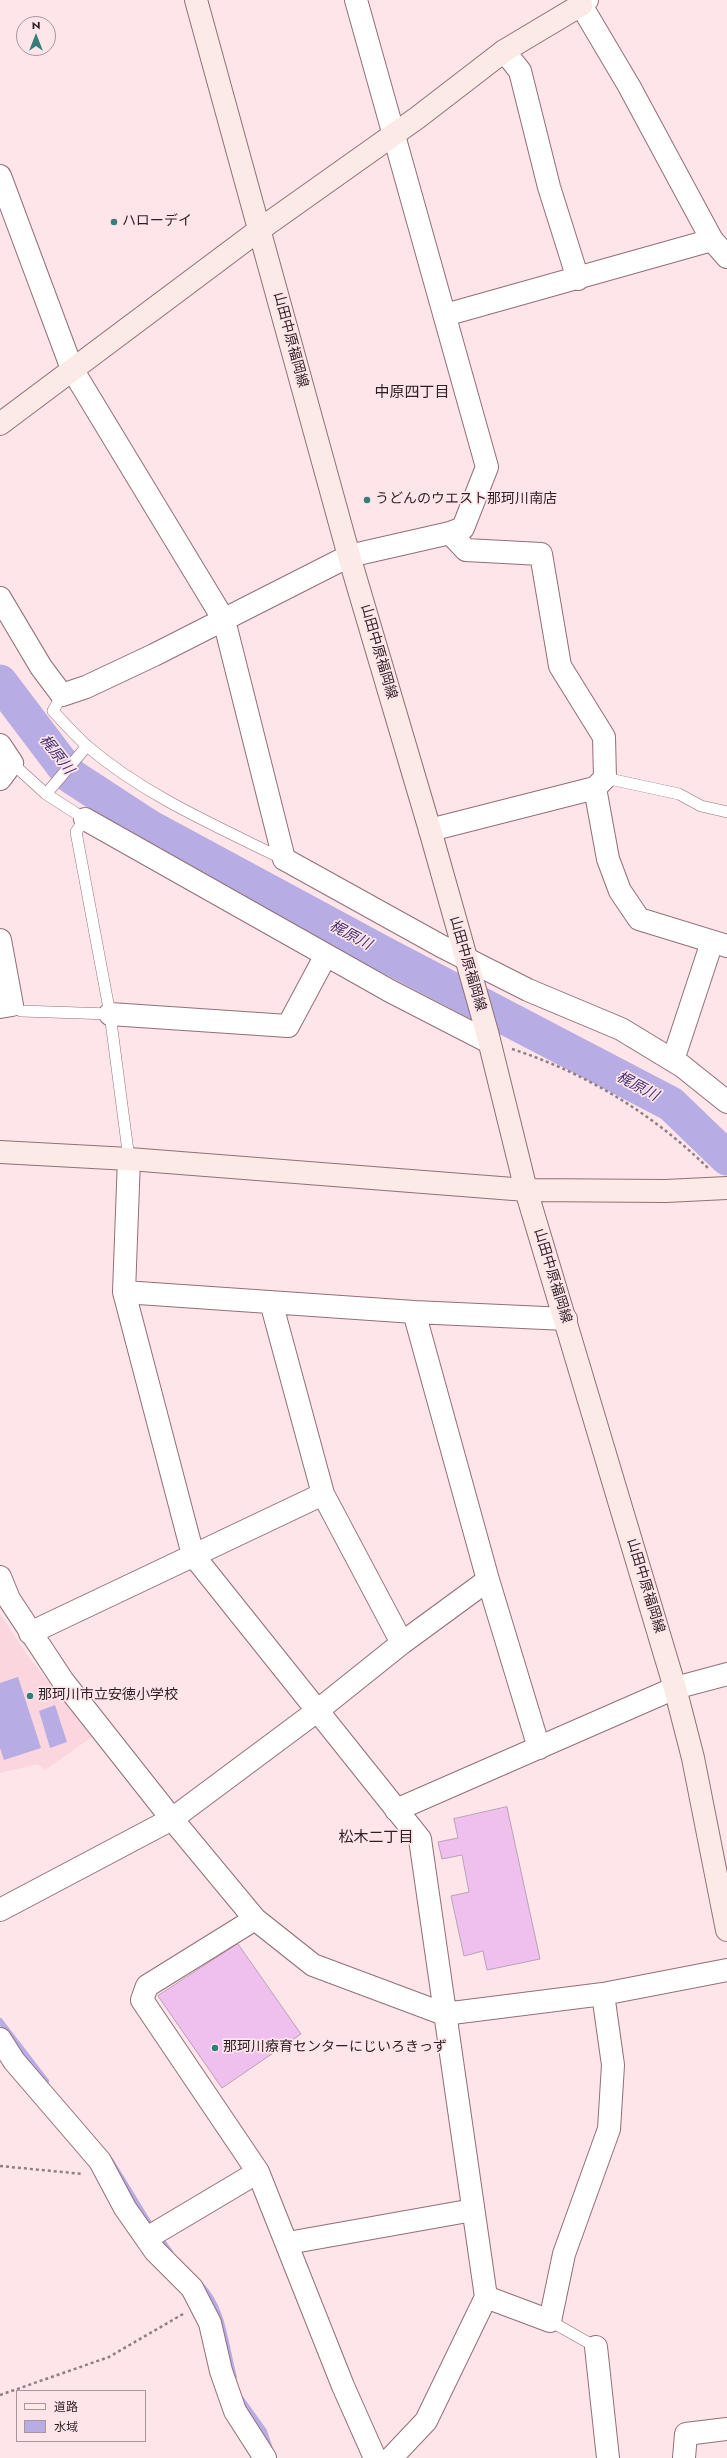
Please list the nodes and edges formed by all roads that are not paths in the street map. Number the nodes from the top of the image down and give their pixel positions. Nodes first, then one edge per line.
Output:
1 (196, 0) edge
2 (356, 0) edge
3 (583, 2) edge
4 (504, 51) junction
5 (395, 135) junction
6 (0, 176) edge
7 (259, 230) junction
8 (712, 240) junction
9 (727, 257) edge
10 (578, 279) junction
11 (445, 315) junction
12 (72, 369) junction
13 (0, 424) edge
14 (450, 533) junction
15 (349, 556) junction
16 (0, 598) edge
17 (224, 620) junction
18 (62, 695) junction
19 (85, 747) junction
20 (4, 762) edge
21 (600, 783) junction
22 (48, 791) junction
23 (727, 812) edge
24 (84, 819) junction
25 (430, 830) junction
26 (284, 859) junction
27 (0, 940) edge
28 (720, 944) edge
29 (326, 955) junction
30 (468, 968) junction
31 (6, 1006) edge
32 (110, 1014) junction
33 (488, 1037) junction
34 (673, 1060) junction
35 (727, 1102) edge
36 (0, 1152) edge
37 (129, 1159) junction
38 (727, 1188) edge
39 (526, 1190) junction
40 (124, 1292) junction
41 (271, 1302) junction
42 (414, 1312) junction
43 (566, 1319) junction
44 (324, 1494) junction
45 (193, 1555) junction
46 (0, 1578) edge
47 (488, 1580) junction
48 (30, 1633) junction
49 (402, 1643) junction
50 (727, 1674) edge
51 (675, 1688) junction
52 (318, 1711) junction
53 (539, 1748) junction
54 (396, 1810) junction
55 (172, 1819) junction
56 (0, 1910) edge
57 (255, 1919) junction
58 (727, 1930) edge
59 (727, 1970) edge
60 (603, 1994) junction
61 (444, 2014) junction
62 (0, 2039) edge
63 (258, 2172) junction
64 (473, 2210) junction
65 (147, 2238) junction
66 (288, 2243) junction
67 (486, 2297) junction
68 (550, 2320) junction
69 (596, 2347) joint
70 (727, 2429) edge
71 (265, 2458) edge
72 (375, 2458) edge
73 (391, 2458) edge
74 (608, 2458) edge
75 (684, 2458) edge

1 - 7 main road, 山田中原福岡線
2 - 5 street
3 - 4 main road
3 - 8 street
4 - 5 main road
4 - 10 street
5 - 7 main road
5 - 11 street
6 - 12 street
7 - 12 main road
7 - 15 main road, 山田中原福岡線
8 - 9 street
8 - 10 street
10 - 11 street
11 - 14 street
12 - 13 main road
12 - 17 street
14 - 15 street
14 - 21 street
15 - 17 street
15 - 25 main road, 山田中原福岡線
16 - 18 street
17 - 18 street
17 - 26 street
18 - 19 lane
19 - 22 lane
19 - 26 lane
20 - 22 lane
21 - 23 lane
21 - 25 street
21 - 28 street
22 - 24 lane
24 - 29 street
24 - 32 lane
25 - 30 main road, 山田中原福岡線
26 - 30 street
27 - 31 street
28 - 34 street
29 - 32 street
29 - 33 street
30 - 33 main road, 山田中原福岡線
30 - 34 street
31 - 32 lane
32 - 37 lane
33 - 39 main road, 山田中原福岡線
34 - 35 street
36 - 37 main road
37 - 39 main road
37 - 40 street
38 - 39 main road
39 - 43 main road, 山田中原福岡線
40 - 41 street
40 - 45 street
41 - 42 street
41 - 44 street
42 - 43 street
42 - 47 street
43 - 51 main road, 山田中原福岡線
44 - 45 street
44 - 49 street
45 - 48 street
45 - 52 street
46 - 48 street
47 - 49 street
47 - 53 street
48 - 55 street
49 - 52 street
50 - 51 street
51 - 53 street
51 - 58 main road, 山田中原福岡線
52 - 54 street
52 - 55 street
53 - 54 street
54 - 61 street
55 - 56 street
55 - 57 street
57 - 61 street
57 - 63 street
59 - 60 street
60 - 61 street
60 - 68 street
61 - 64 street
62 - 65 street
63 - 65 street
63 - 66 street
64 - 66 street
64 - 67 street
65 - 71 street
66 - 72 street
67 - 68 street
67 - 73 street
68 - 69 lane
69 - 74 street
70 - 75 street

